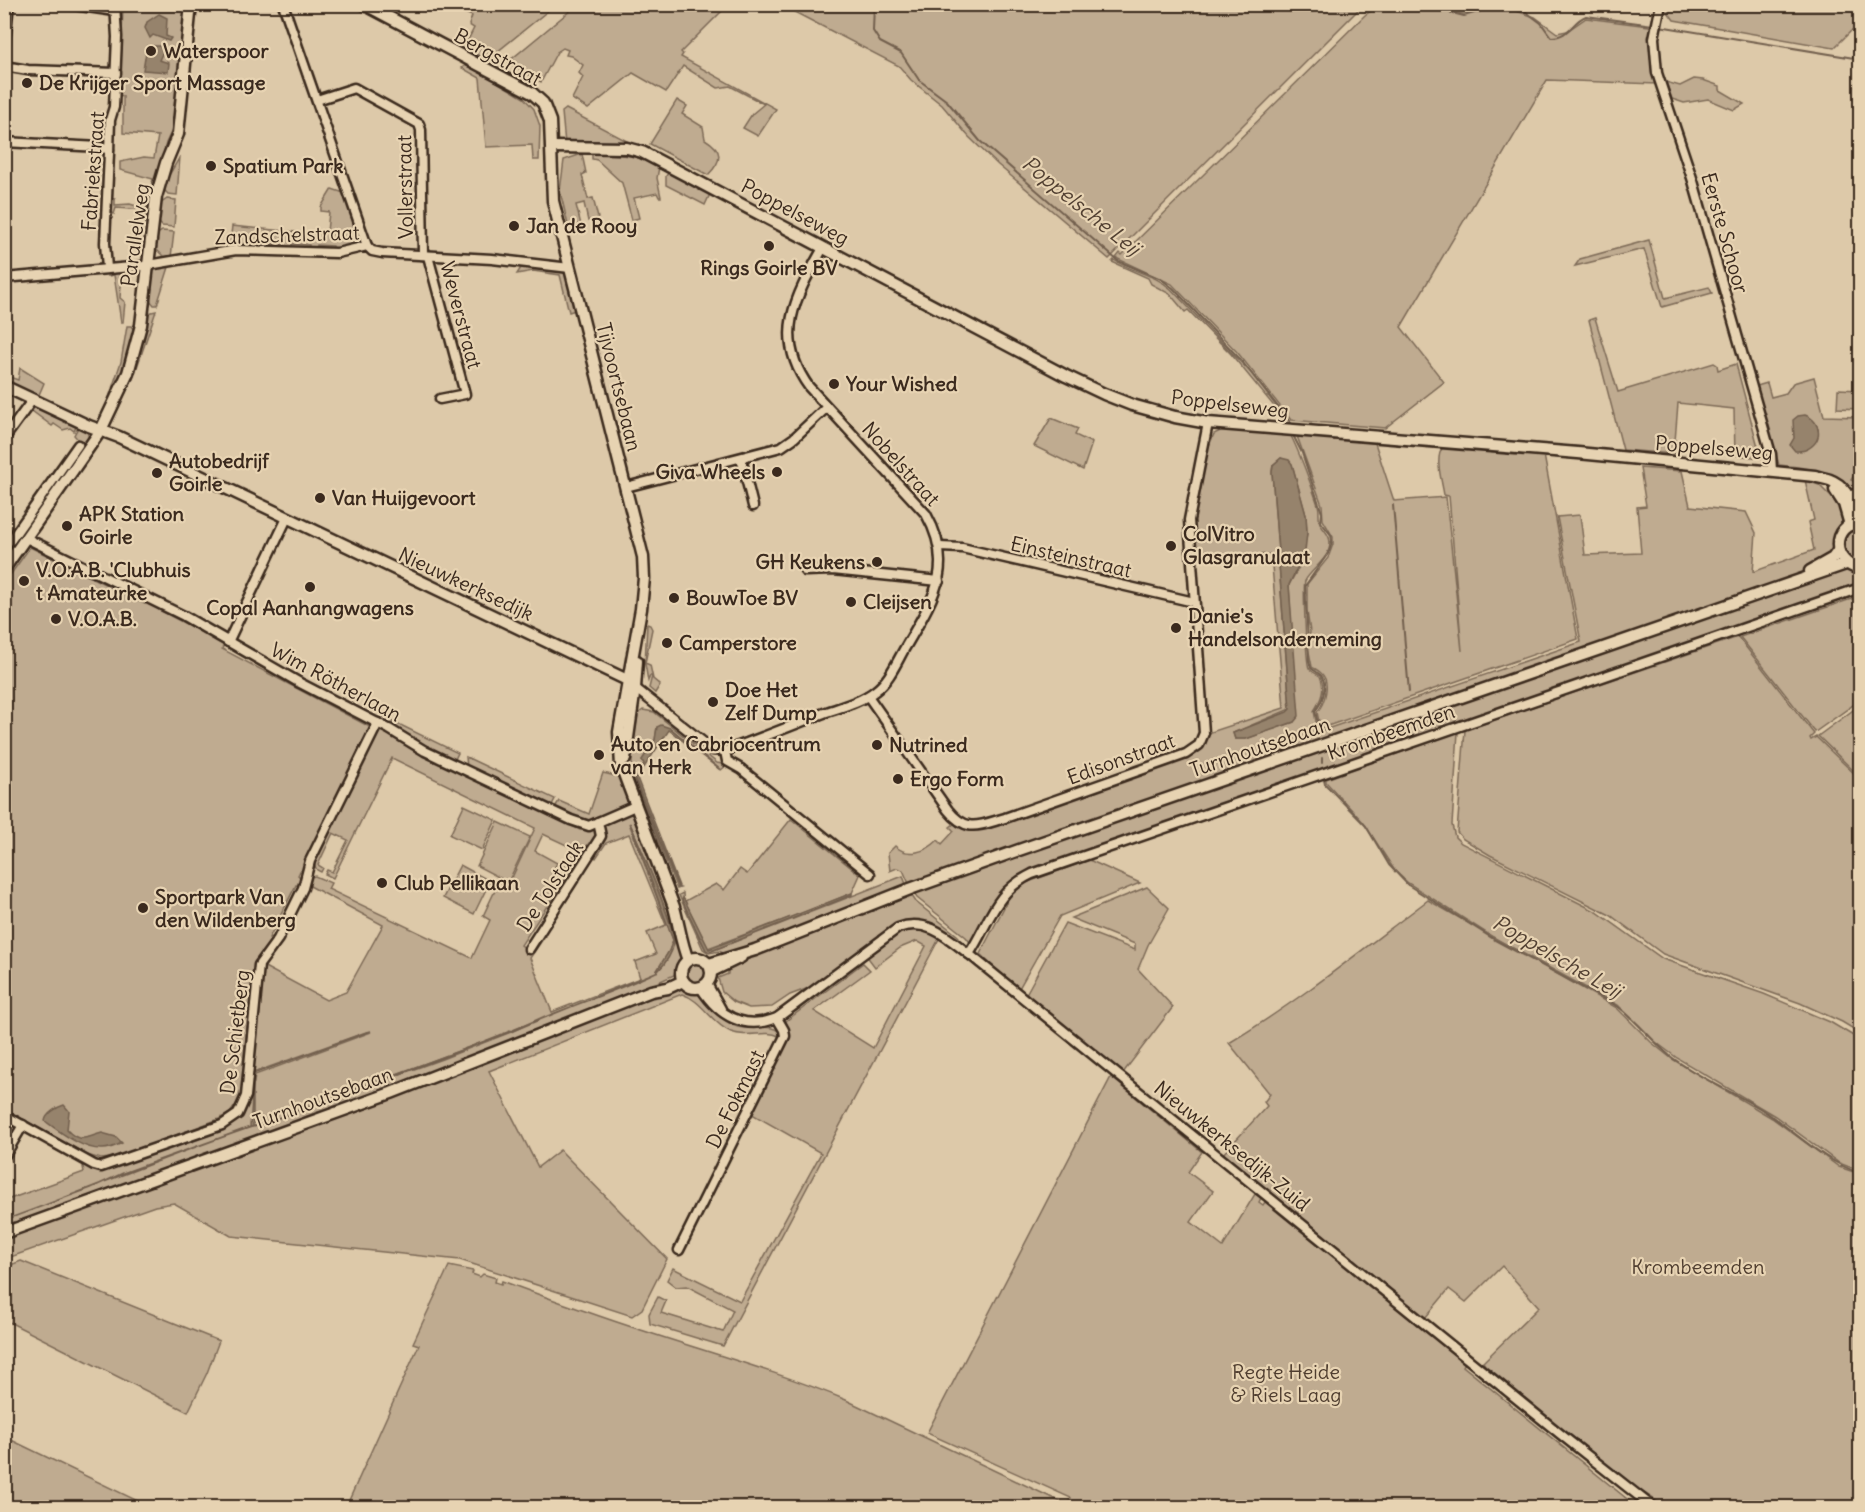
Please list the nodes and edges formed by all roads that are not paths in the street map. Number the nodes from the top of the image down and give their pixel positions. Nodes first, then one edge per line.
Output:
1 (9, 4) edge
2 (67, 4) edge
3 (191, 4) edge
4 (283, 4) edge
5 (364, 4) edge
6 (1661, 4) edge
7 (115, 8) edge
8 (4, 50) edge
9 (4, 66) edge
10 (116, 73) junction
11 (317, 100) junction
12 (4, 142) edge
13 (552, 147) junction
14 (109, 150) junction
15 (367, 246) junction
16 (823, 248) junction
17 (426, 255) junction
18 (148, 264) junction
19 (107, 268) junction
20 (570, 268) junction
21 (4, 278) edge
22 (4, 386) edge
23 (33, 399) junction
24 (440, 399) dead end
25 (827, 407) junction
26 (1208, 423) junction
27 (101, 430) junction
28 (4, 439) edge
29 (78, 445) dead end
30 (741, 458) junction
31 (1772, 471) junction
32 (1821, 478) junction
33 (626, 487) junction
34 (1860, 492) edge
35 (1848, 496) junction
36 (753, 506) dead end
37 (287, 518) junction
38 (1857, 522) edge
39 (26, 538) junction
40 (5, 542) edge
41 (940, 547) junction
42 (1838, 551) junction
43 (1846, 564) junction
44 (4, 569) edge
45 (1860, 569) edge
46 (805, 571) dead end
47 (939, 581) junction
48 (1780, 586) junction
49 (1860, 588) edge
50 (1194, 602) junction
51 (228, 642) junction
52 (631, 685) junction
53 (868, 696) junction
54 (378, 723) junction
55 (725, 751) junction
56 (635, 806) junction
57 (598, 822) junction
58 (870, 874) dead end
59 (528, 949) dead end
60 (969, 954) junction
61 (691, 959) junction
62 (710, 968) junction
63 (682, 978) junction
64 (704, 986) junction
65 (777, 1018) junction
66 (4, 1115) edge
67 (23, 1125) junction
68 (4, 1157) edge
69 (4, 1233) edge
70 (679, 1250) dead end
71 (1654, 1508) edge

1 - 8 street
2 - 7 street
3 - 18 street, Parallelweg
4 - 11 street
5 - 13 street, Bergstraat
6 - 31 street, Eerste Schoor
7 - 10 street, Fabriekstraat
9 - 10 street
10 - 14 street, Fabriekstraat
11 - 15 street
11 - 17 street, Vollerstraat
12 - 14 street
13 - 16 street, Poppelseweg
13 - 20 street, Tijvoortsebaan
14 - 19 street, Fabriekstraat
15 - 17 street, Zandschelstraat
15 - 18 street, Zandschelstraat
16 - 25 street, Nobelstraat
16 - 26 street, Poppelseweg
17 - 20 street, Zandschelstraat
17 - 24 street, Weverstraat
18 - 19 street, Zandschelstraat
18 - 27 street, Parallelweg
19 - 21 street, Zandschelstraat
20 - 33 street, Tijvoortsebaan
22 - 23 street, Nieuwkerksedijk
23 - 27 street, Nieuwkerksedijk
23 - 28 street
25 - 30 street
25 - 41 street, Nobelstraat
26 - 31 street, Poppelseweg
26 - 50 street, Edisonstraat
27 - 37 street, Nieuwkerksedijk
27 - 39 street, Parallelweg
29 - 40 street
30 - 33 street
30 - 36 street
31 - 32 street, Poppelseweg
32 - 35 street, Poppelseweg
32 - 38 street
33 - 52 street, Tijvoortsebaan
34 - 35 street
35 - 38 street, Poppelseweg
37 - 51 street
37 - 52 street, Nieuwkerksedijk
38 - 42 street
39 - 44 street, Parallelweg
39 - 51 street, Wim Rötherlaan
41 - 47 street, Nobelstraat
41 - 50 street, Einsteinstraat
42 - 43 street
42 - 48 street, Turnhoutsebaan
43 - 45 street
43 - 48 street, Turnhoutsebaan
46 - 47 street
47 - 53 street, Nobelstraat
48 - 62 street, Turnhoutsebaan
49 - 60 street, Krombeemden
50 - 53 street, Edisonstraat
51 - 54 street, Wim Rötherlaan
52 - 55 street, Nieuwkerksedijk
52 - 56 street, Tijvoortsebaan
53 - 55 street, Nobelstraat
54 - 57 street, Wim Rötherlaan
54 - 67 street, De Schietberg
55 - 58 street, Nieuwkerksedijk
56 - 57 street, Wim Rötherlaan
56 - 61 street, Tijvoortsebaan
57 - 59 street, De Tolstaak
60 - 65 street, Nieuwkerksedijk-Zuid
60 - 71 street, Nieuwkerksedijk-Zuid
61 - 62 street
61 - 63 street
62 - 64 street
63 - 64 street
63 - 69 street, Turnhoutsebaan
64 - 65 street, De Fokmast
65 - 70 street, De Fokmast
66 - 67 street, De Schietberg
67 - 68 street

